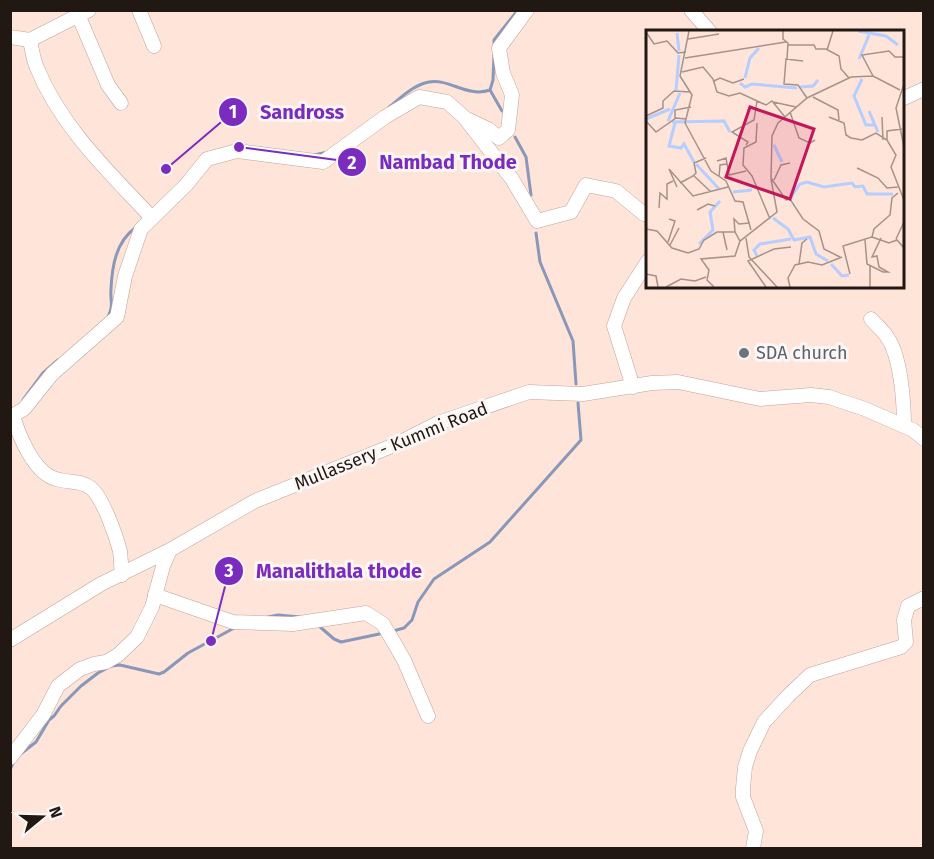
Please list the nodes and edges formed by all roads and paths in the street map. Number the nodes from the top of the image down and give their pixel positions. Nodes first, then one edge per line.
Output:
1 (139, 10) edge
2 (527, 10) edge
3 (691, 10) edge
4 (84, 14) edge
5 (708, 30) edge
6 (10, 37) edge
7 (30, 40) junction
8 (154, 45) dead end
9 (924, 88) edge
10 (904, 98) edge
11 (121, 103) dead end
12 (464, 117) junction
13 (646, 213) edge
14 (152, 218) junction
15 (646, 264) edge
16 (871, 319) dead end
17 (633, 387) junction
18 (12, 417) edge
19 (904, 426) junction
20 (924, 439) edge
21 (170, 550) junction
22 (122, 575) junction
23 (155, 595) junction
24 (924, 598) edge
25 (10, 640) edge
26 (428, 716) dead end
27 (10, 758) edge
28 (753, 849) edge

1 - 8 street
2 - 12 street
3 - 5 street
4 - 7 street
4 - 11 street
6 - 7 street
7 - 14 street
9 - 10 street
12 - 13 street
12 - 14 street
14 - 18 street
15 - 17 street
16 - 19 street
17 - 19 street, Mullassery - Kummi Road
17 - 21 street, Mullassery - Kummi Road
18 - 22 street
19 - 20 street, Mullassery - Kummi Road
21 - 22 street, Mullassery - Kummi Road
21 - 23 street
22 - 25 street, Mullassery - Kummi Road
23 - 26 street
23 - 27 street
24 - 28 street

